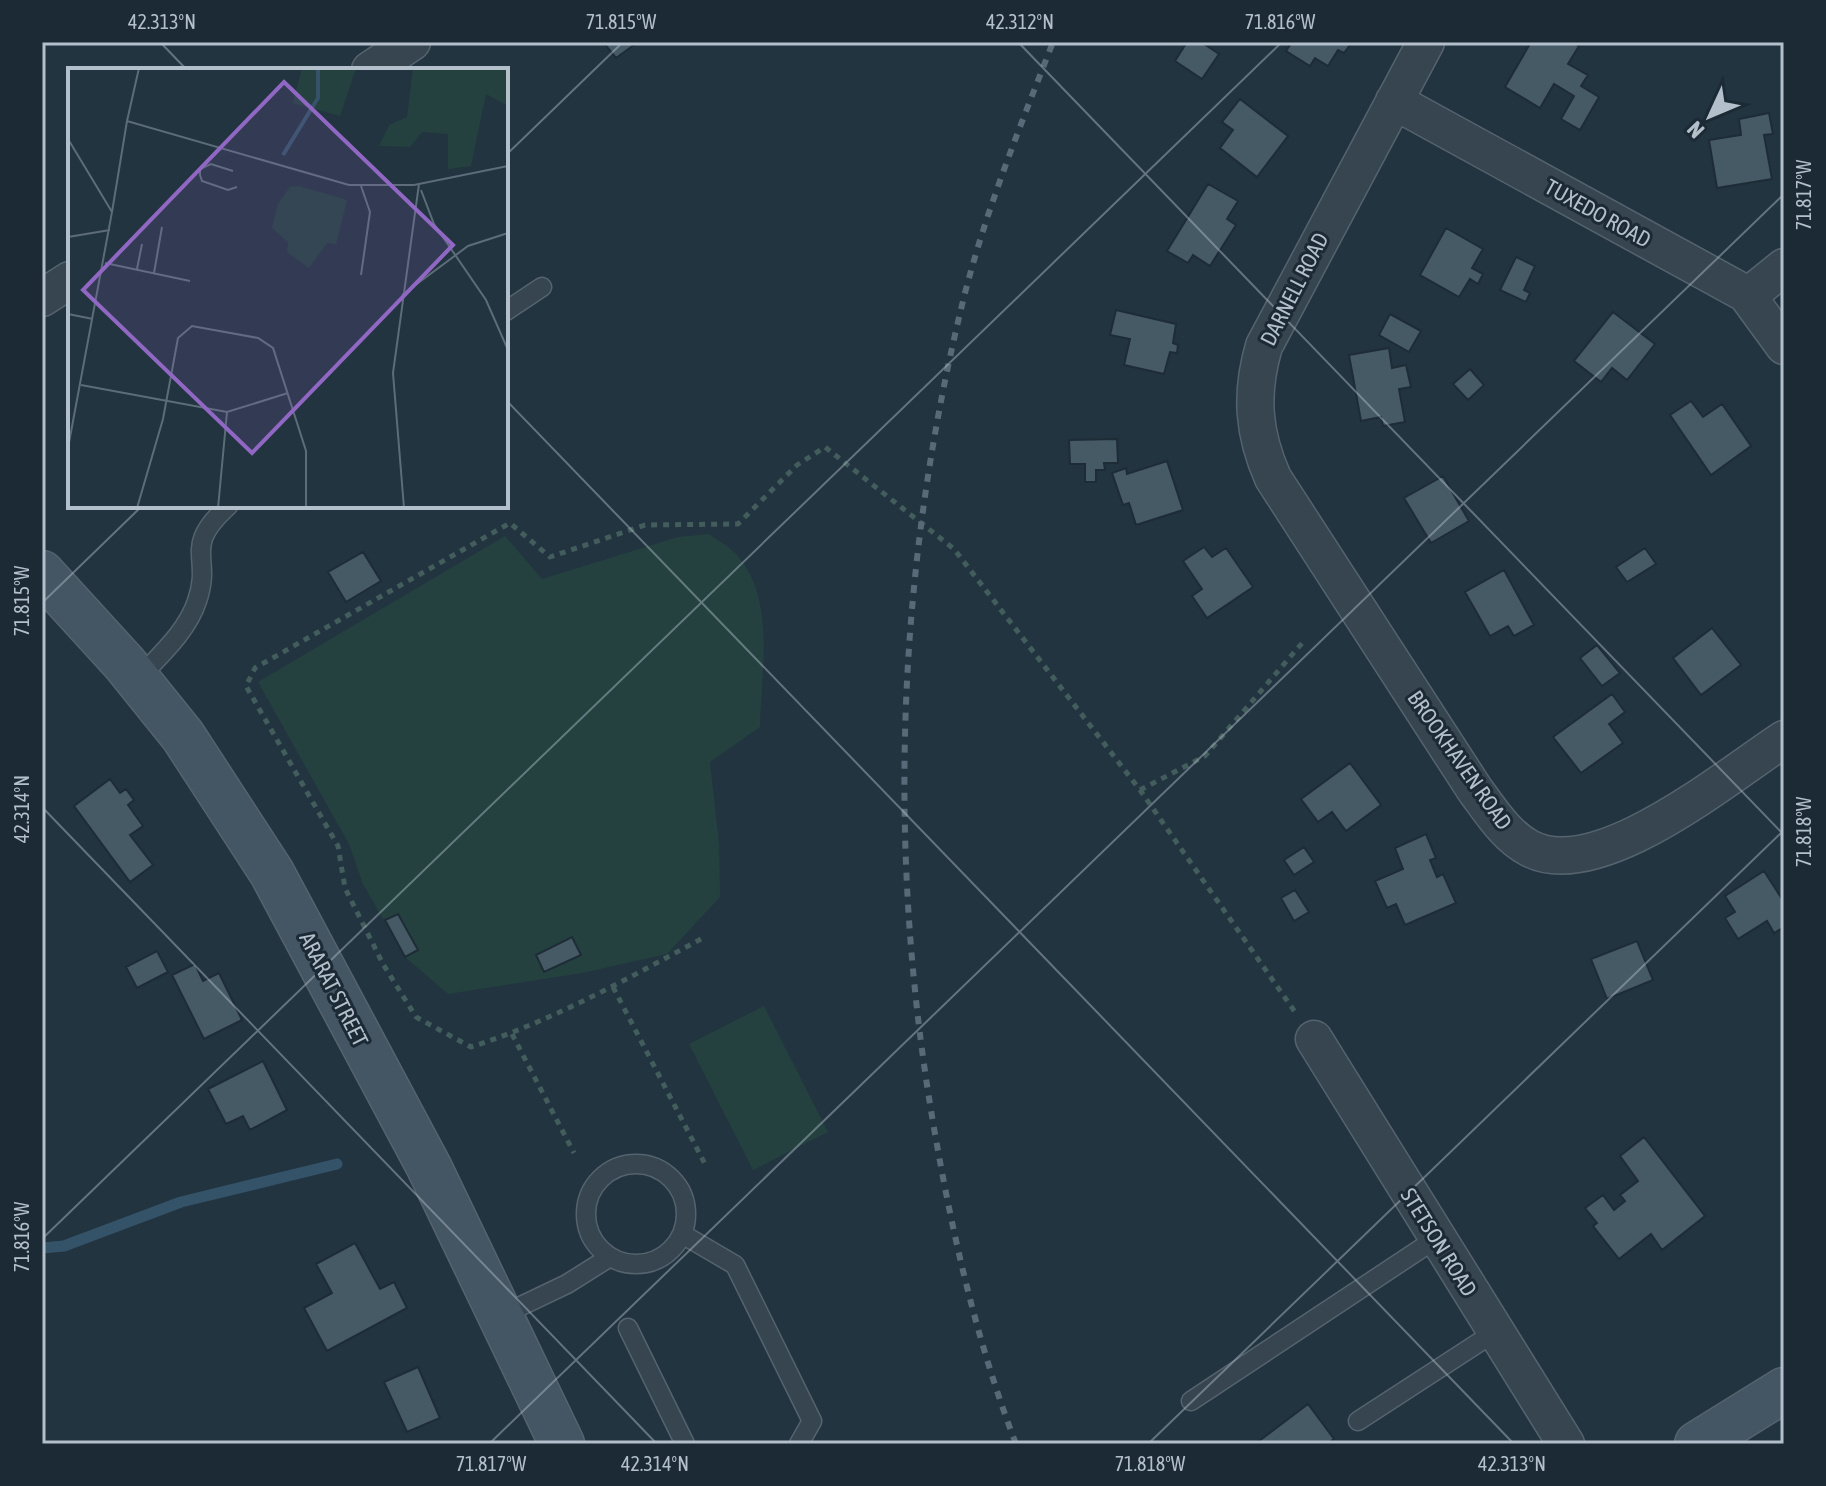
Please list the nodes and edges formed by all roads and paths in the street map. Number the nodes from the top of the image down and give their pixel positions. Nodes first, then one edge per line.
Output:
1 (412, 42) edge
2 (1426, 42) edge
3 (373, 68) edge
4 (1394, 101) junction
5 (1784, 267) edge
6 (68, 281) edge
7 (542, 287) dead end
8 (1748, 296) junction
9 (42, 298) edge
10 (508, 310) edge
11 (1784, 346) edge
12 (226, 508) edge
13 (42, 573) edge
14 (1369, 625) joint
15 (1303, 642) dead end
16 (137, 680) junction
17 (1784, 739) edge
18 (1140, 790) junction
19 (369, 936) junction
20 (701, 939) dead end
21 (354, 942) dead end
22 (613, 987) junction
23 (512, 1034) junction
24 (1314, 1039) joint
25 (574, 1153) dead end
26 (705, 1164) dead end
27 (682, 1234) junction
28 (1437, 1238) junction
29 (610, 1257) junction
30 (500, 1316) junction
31 (628, 1328) dead end
32 (1495, 1332) junction
33 (1784, 1390) edge
34 (1191, 1401) dead end
35 (1358, 1421) dead end
36 (562, 1444) edge
37 (685, 1444) edge
38 (799, 1444) edge
39 (1566, 1444) edge
40 (1697, 1444) edge

1 - 3 street
2 - 4 street, DARNELL ROAD
4 - 8 street, TUXEDO ROAD
4 - 14 street, DARNELL ROAD
5 - 8 street
6 - 9 street
7 - 10 lane
8 - 11 street, TUXEDO ROAD
12 - 16 lane
13 - 16 main road, ARARAT STREET
14 - 17 street, BROOKHAVEN ROAD
15 - 18 path
16 - 30 main road, ARARAT STREET
18 - 19 path
18 - 24 path
19 - 21 path
19 - 23 path
20 - 22 path
22 - 23 path
22 - 26 path
23 - 25 path
24 - 28 street, STETSON ROAD
27 - 29 lane
27 - 29 lane
27 - 38 lane
28 - 32 street, STETSON ROAD
28 - 34 lane
29 - 30 lane
30 - 36 main road, ARARAT STREET
31 - 37 lane
32 - 35 lane
32 - 39 street, STETSON ROAD
33 - 40 main road

